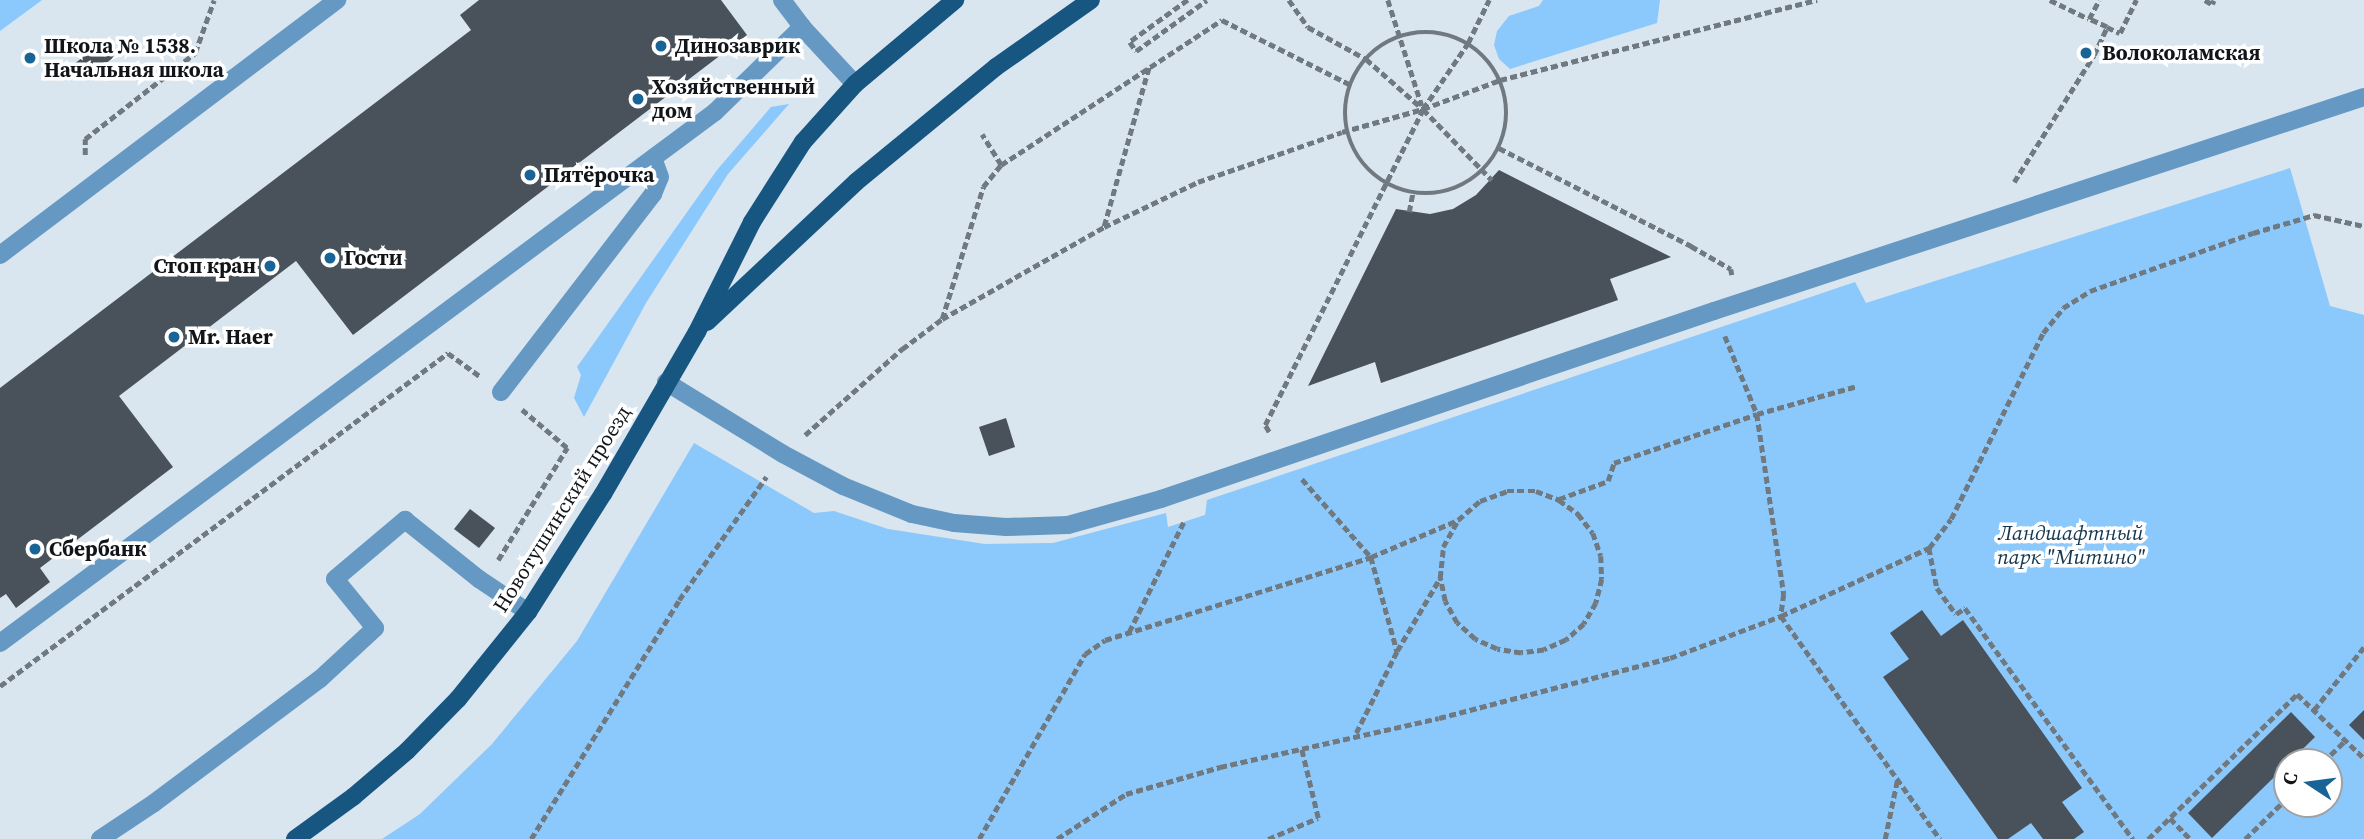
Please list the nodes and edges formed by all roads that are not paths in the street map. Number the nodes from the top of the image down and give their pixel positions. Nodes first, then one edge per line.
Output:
1 (337, 0) edge
2 (782, 0) edge
3 (955, 0) edge
4 (1091, 0) edge
5 (802, 27) junction
6 (855, 84) junction
7 (2364, 97) edge
8 (653, 158) junction
9 (0, 256) edge
10 (697, 332) junction
11 (666, 382) junction
12 (501, 392) road end
13 (528, 612) junction
14 (0, 643) edge
15 (100, 839) edge
16 (295, 839) edge

1 - 9 lane
2 - 5 lane
3 - 6 main road, Новотушинский проезд
4 - 10 main road, Новотушинский проезд
5 - 6 lane
5 - 8 lane
6 - 10 main road, Новотушинский проезд
7 - 11 lane
8 - 12 lane
8 - 14 lane
10 - 11 main road, Новотушинский проезд
11 - 13 main road, Новотушинский проезд
13 - 15 lane
13 - 16 main road, Новотушинский проезд

